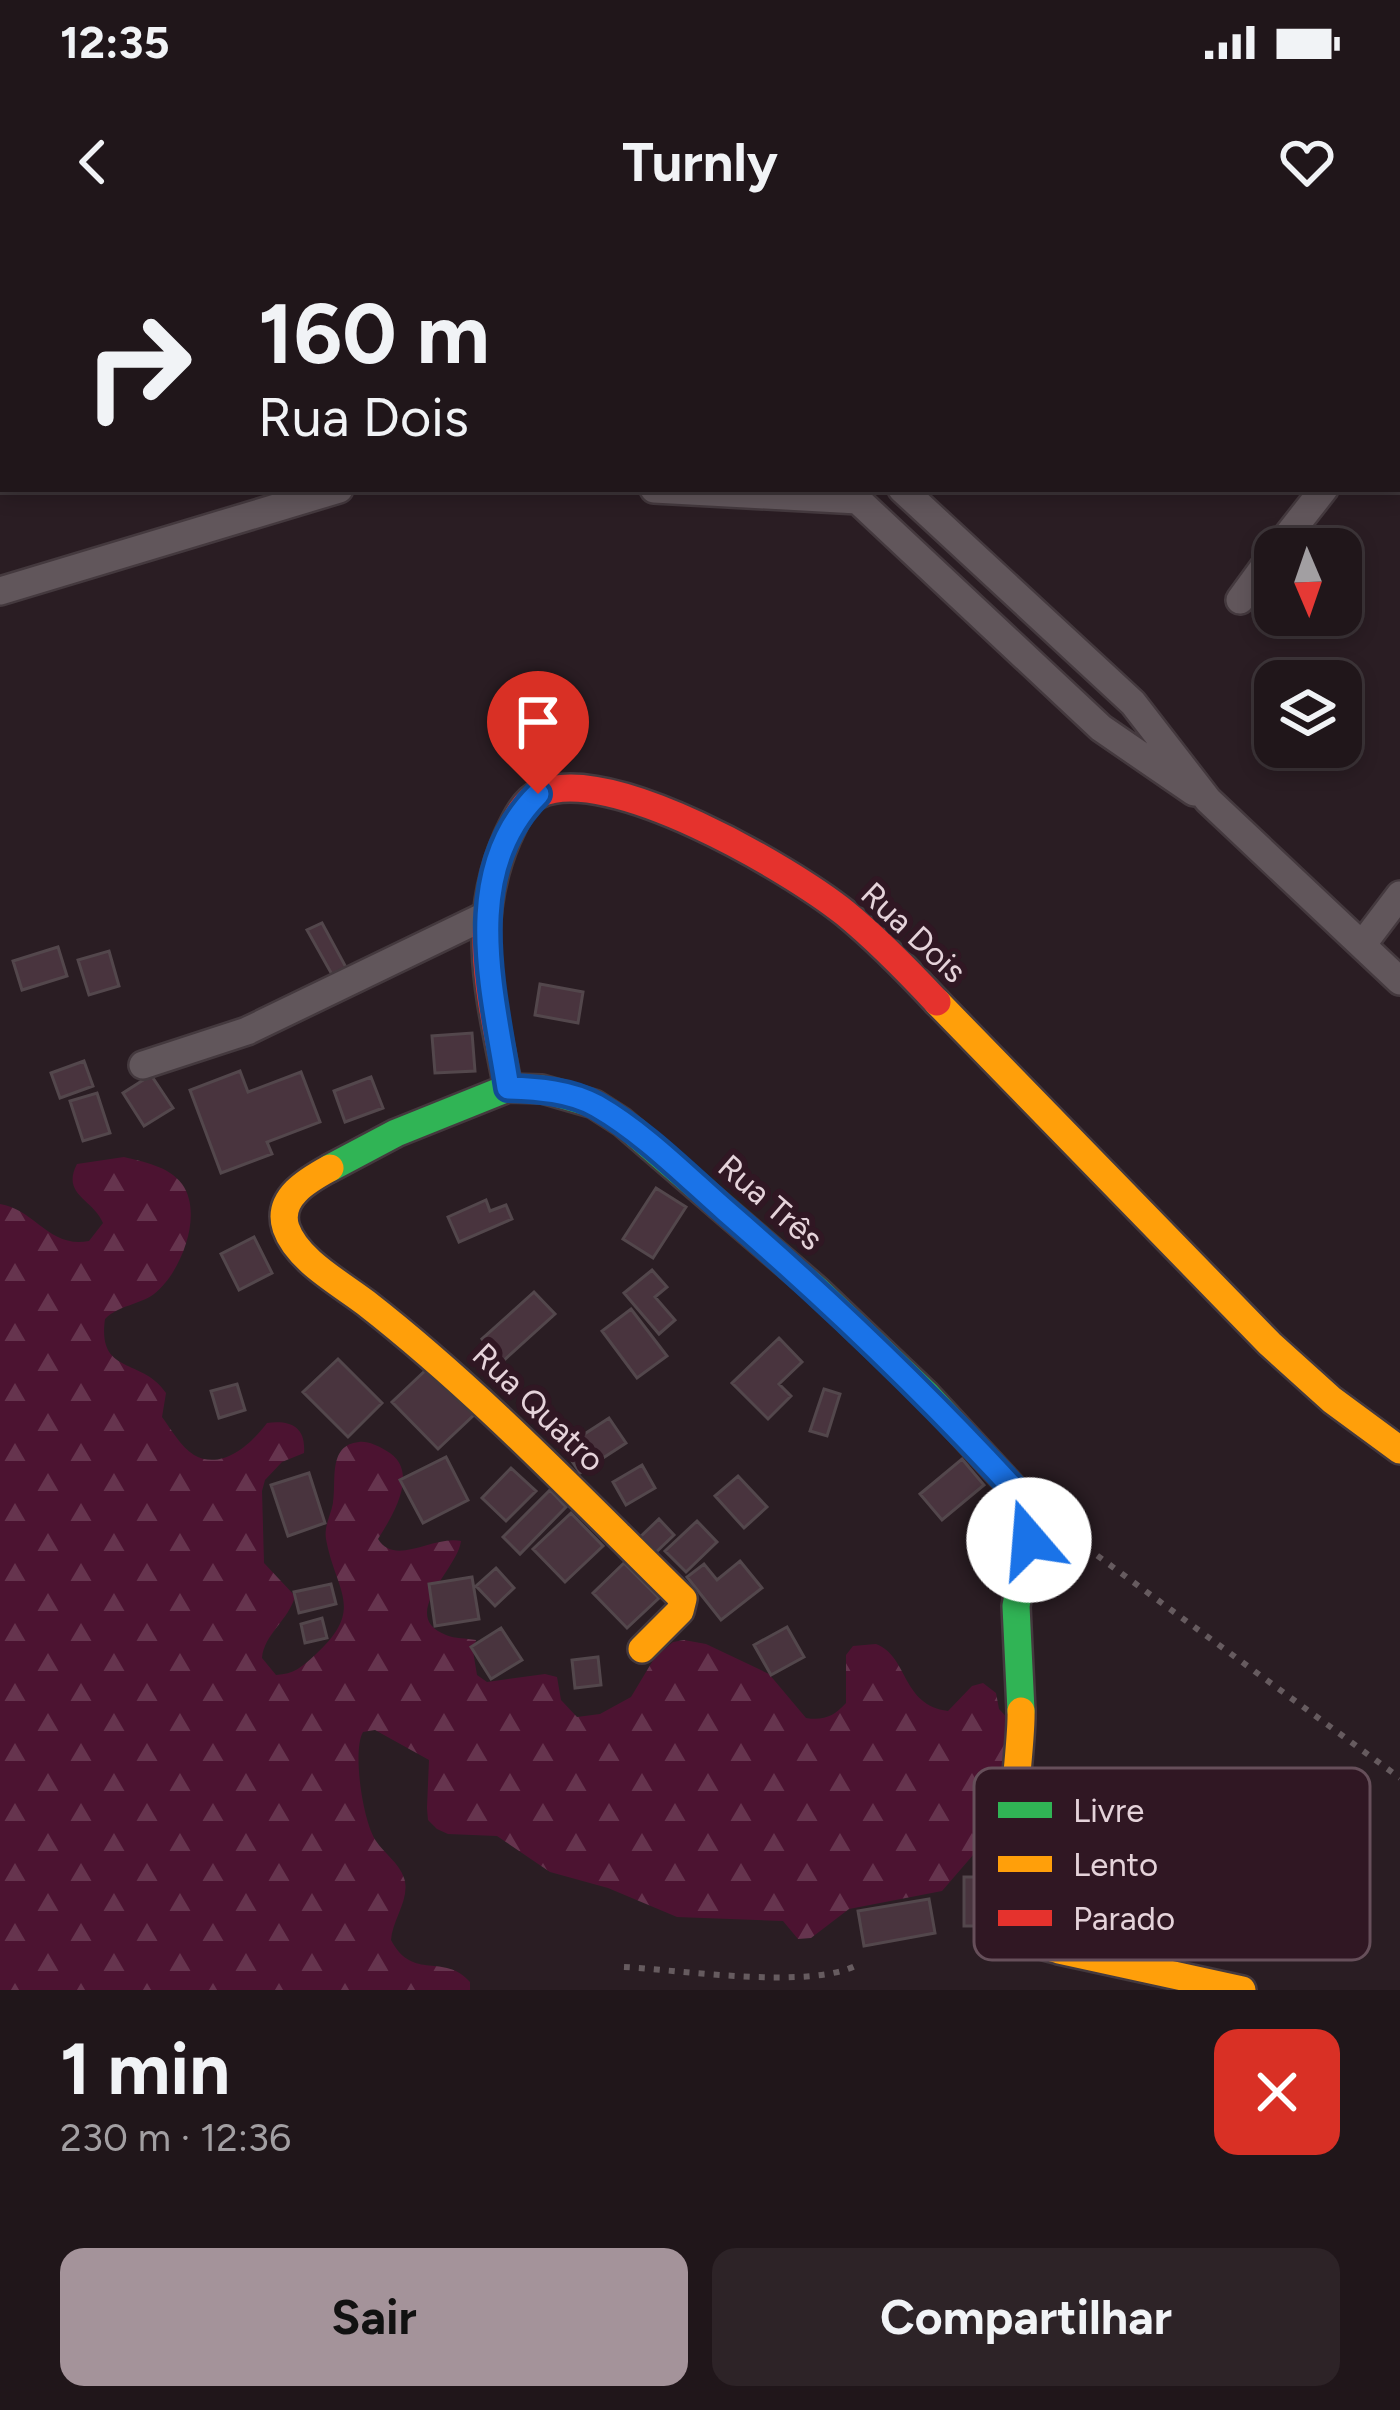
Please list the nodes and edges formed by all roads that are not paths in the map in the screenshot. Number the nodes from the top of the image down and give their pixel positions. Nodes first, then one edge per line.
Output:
1 (329, 492) edge
2 (753, 492) edge
3 (905, 492) edge
4 (1322, 492) edge
5 (852, 495) edge
6 (1293, 528) edge
7 (1254, 580) edge
8 (0, 591) edge
9 (1240, 599) dead end
10 (1208, 800) junction
11 (1400, 895) edge
12 (485, 916) junction
13 (1362, 945) junction
14 (1400, 981) edge
15 (143, 1065) dead end
16 (508, 1088) junction
17 (287, 1233) joint
18 (1400, 1450) edge
19 (642, 1649) dead end
20 (1019, 1768) edge
21 (1106, 1960) edge
22 (1242, 1990) edge

1 - 8 street
2 - 5 street
3 - 10 street
4 - 6 street
5 - 10 street
7 - 9 street
10 - 13 street
11 - 13 street
12 - 15 street
12 - 16 street, Rua Dois
12 - 18 street, Rua Dois
13 - 14 street
16 - 17 street, Rua Três
16 - 20 street, Rua Três
17 - 19 street, Rua Quatro
21 - 22 street, Rua Três

